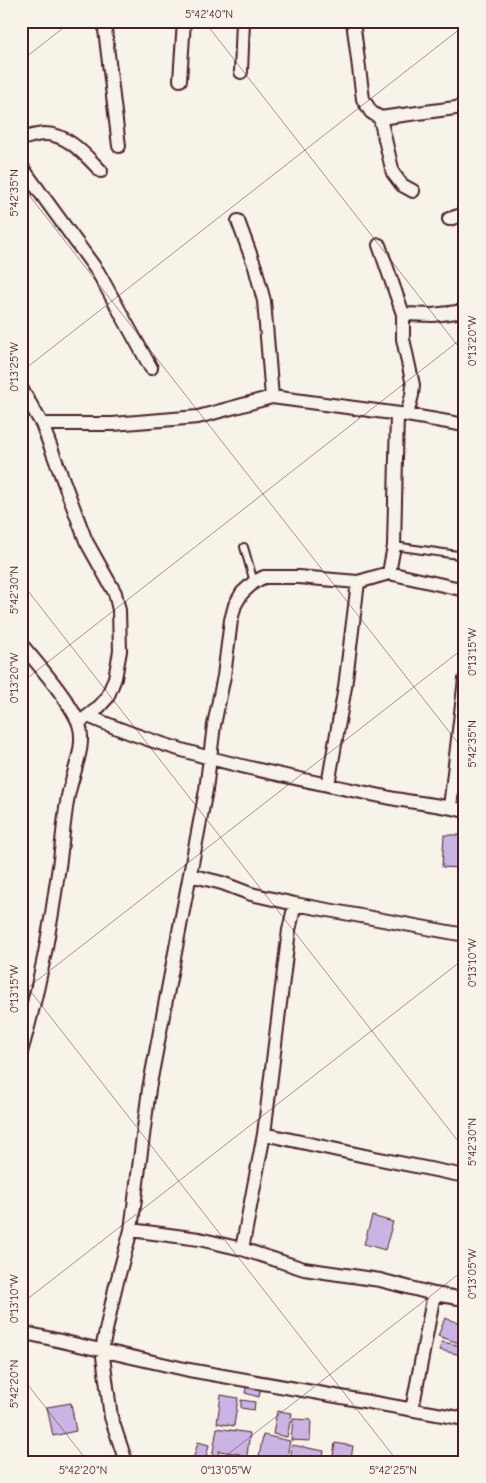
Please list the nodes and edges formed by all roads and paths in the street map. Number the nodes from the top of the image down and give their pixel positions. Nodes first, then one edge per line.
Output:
1 (104, 21) edge
2 (184, 21) edge
3 (243, 21) edge
4 (353, 21) edge
5 (241, 72) dead end
6 (180, 80) dead end
7 (463, 106) dead end
8 (380, 118) junction
9 (21, 139) edge
10 (119, 146) dead end
11 (21, 166) edge
12 (101, 171) dead end
13 (413, 191) dead end
14 (465, 214) edge
15 (449, 220) dead end
16 (238, 221) dead end
17 (379, 245) dead end
18 (465, 311) edge
19 (404, 314) junction
20 (151, 368) dead end
21 (21, 388) edge
22 (272, 397) junction
23 (402, 414) junction
24 (42, 424) junction
25 (465, 424) edge
26 (394, 546) junction
27 (244, 547) dead end
28 (465, 556) edge
29 (389, 573) junction
30 (254, 582) junction
31 (358, 582) junction
32 (465, 590) edge
33 (21, 644) edge
34 (465, 678) edge
35 (464, 697) edge
36 (83, 720) junction
37 (210, 758) junction
38 (328, 785) junction
39 (450, 807) junction
40 (465, 811) edge
41 (190, 875) junction
42 (295, 904) junction
43 (465, 935) edge
44 (27, 1007) edge
45 (21, 1052) edge
46 (264, 1134) junction
47 (465, 1176) edge
48 (132, 1230) junction
49 (242, 1249) junction
50 (434, 1294) junction
51 (465, 1299) edge
52 (22, 1333) edge
53 (102, 1349) junction
54 (412, 1410) junction
55 (465, 1419) edge
56 (126, 1462) edge

1 - 10 street
2 - 6 street
3 - 5 street
4 - 8 street
7 - 8 street
8 - 13 street
9 - 12 street
11 - 20 street
14 - 15 street
16 - 22 street
17 - 19 street
18 - 19 street
19 - 23 street
21 - 24 street
22 - 23 street
22 - 24 street
23 - 25 street
23 - 26 street
24 - 36 street
26 - 28 lane
26 - 29 street
27 - 30 lane
29 - 31 street
29 - 32 street
30 - 31 street
30 - 37 street
31 - 38 street
33 - 36 street
34 - 35 street
35 - 39 street
36 - 37 street
36 - 44 street
37 - 38 street
37 - 41 street
38 - 39 street
39 - 40 street
41 - 42 street
41 - 48 street
42 - 43 street
42 - 46 street
44 - 45 street
46 - 47 street
46 - 49 street
48 - 49 street
48 - 53 street
49 - 50 street
50 - 51 street
50 - 54 street
52 - 53 street
53 - 54 street
53 - 56 street
54 - 55 street

